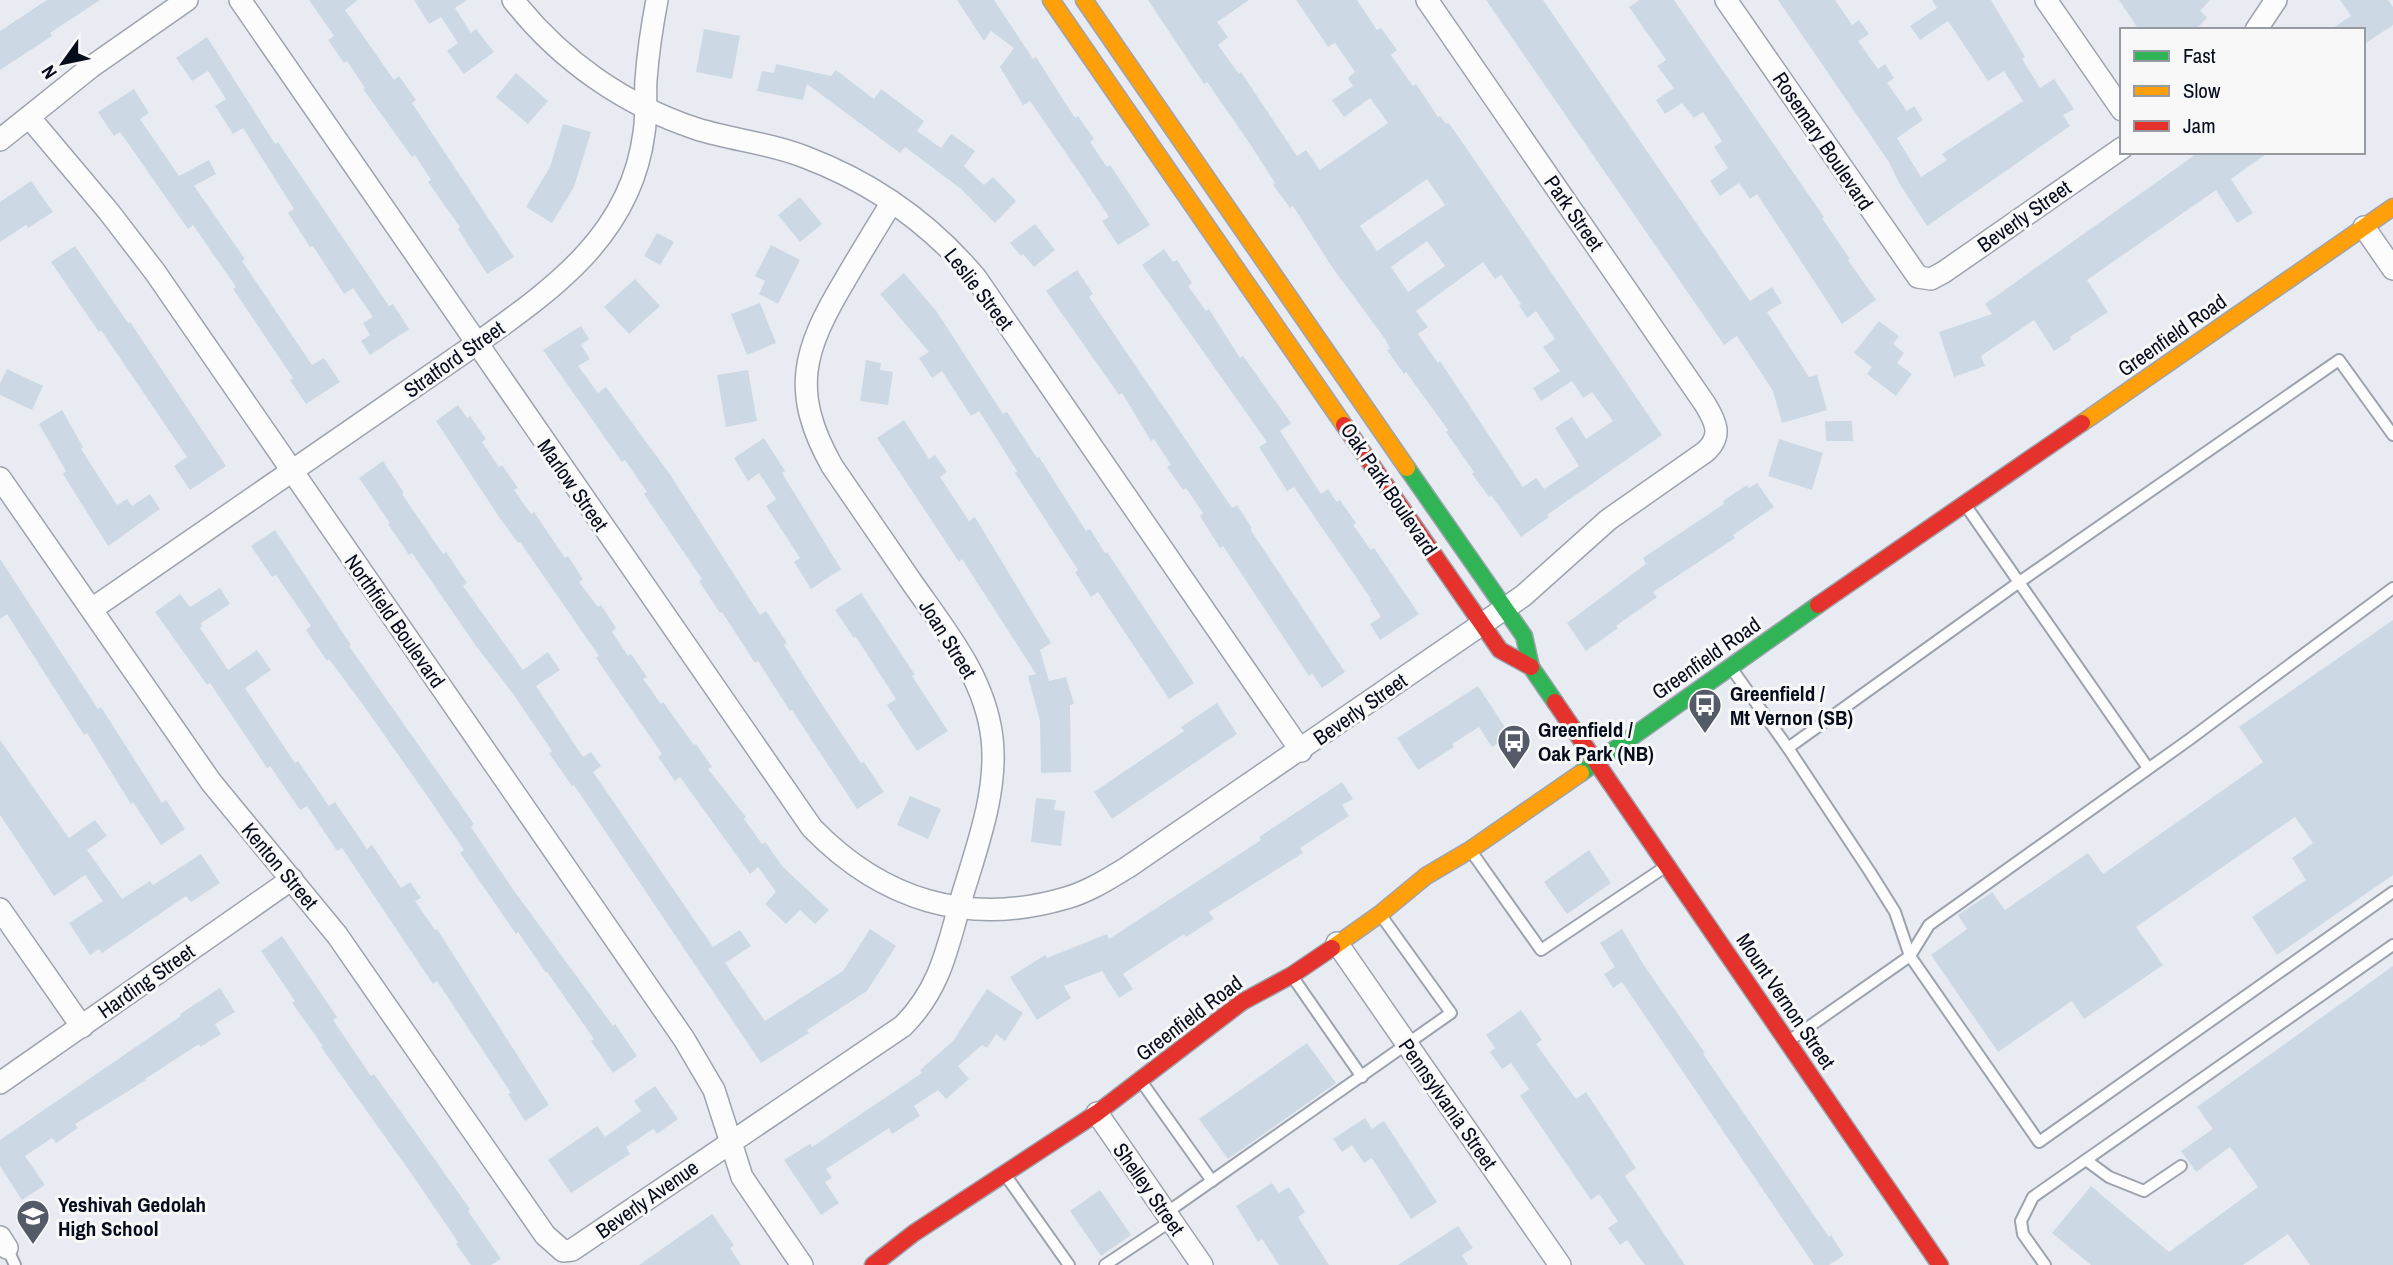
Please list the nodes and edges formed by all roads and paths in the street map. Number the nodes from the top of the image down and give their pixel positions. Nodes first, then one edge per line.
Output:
1 (187, 0) edge
2 (240, 0) edge
3 (513, 0) edge
4 (657, 0) edge
5 (1051, 0) edge
6 (1427, 0) edge
7 (1726, 0) edge
8 (2046, 0) edge
9 (2276, 0) edge
10 (1090, 8) edge
11 (2257, 28) edge
12 (1073, 32) junction
13 (646, 107) junction
14 (2120, 107) edge
15 (29, 117) junction
16 (0, 140) edge
17 (2120, 149) edge
18 (892, 202) junction
19 (2393, 207) edge
20 (2364, 227) junction
21 (2393, 269) edge
22 (1924, 279) joint
23 (1279, 283) junction
24 (1258, 298) junction
25 (476, 344) junction
26 (1717, 428) joint
27 (2393, 435) edge
28 (292, 471) junction
29 (0, 478) edge
30 (1964, 504) junction
31 (2018, 583) junction
32 (2393, 588) edge
33 (1505, 608) junction
34 (92, 609) junction
35 (1482, 625) junction
36 (1531, 667) junction
37 (1731, 668) junction
38 (1788, 748) junction
39 (1301, 751) junction
40 (1595, 761) junction
41 (2148, 768) junction
42 (1470, 850) junction
43 (1667, 865) junction
44 (292, 879) junction
45 (2393, 892) edge
46 (959, 908) junction
47 (0, 909) edge
48 (1380, 914) junction
49 (1336, 943) junction
50 (2393, 945) edge
51 (1910, 956) junction
52 (1292, 975) junction
53 (82, 1027) junction
54 (1788, 1041) junction
55 (1407, 1045) junction
56 (1362, 1077) junction
57 (1140, 1081) junction
58 (0, 1083) edge
59 (1097, 1113) junction
60 (729, 1143) junction
61 (2086, 1160) junction
62 (2181, 1166) dead end
63 (1005, 1175) junction
64 (1212, 1181) junction
65 (1168, 1217) junction
66 (563, 1251) joint
67 (802, 1265) edge
68 (873, 1265) edge
69 (1069, 1265) edge
70 (1105, 1265) edge
71 (1202, 1265) edge
72 (1560, 1265) edge
73 (1940, 1265) edge
74 (2046, 1265) edge

1 - 15 street
2 - 25 street, Marlow Street
3 - 13 street, Leslie Street
4 - 13 street, Stratford Street
5 - 12 street, Oak Park Boulevard
6 - 26 street, Park Street
7 - 22 street, Rosemary Boulevard
8 - 14 street
9 - 11 street
10 - 12 street, Oak Park Boulevard
10 - 23 street, Oak Park Boulevard
12 - 24 street, Oak Park Boulevard
13 - 18 street, Leslie Street
13 - 25 street, Stratford Street
15 - 16 street
15 - 28 street, Northfield Boulevard
17 - 22 street, Beverly Street
18 - 39 street, Leslie Street
18 - 46 street, Joan Street
19 - 20 street, Greenfield Road
20 - 21 street
20 - 30 street, Greenfield Road
23 - 24 street
23 - 33 street, Oak Park Boulevard
24 - 35 street, Oak Park Boulevard
25 - 28 street, Stratford Street
25 - 46 street, Marlow Street
26 - 33 street, Beverly Street
27 - 31 lane
28 - 34 street, Stratford Street
28 - 60 street, Northfield Boulevard
29 - 34 street, Kenton Street
30 - 31 lane
30 - 37 street, Greenfield Road
31 - 38 lane
31 - 41 lane
32 - 41 lane
33 - 35 street, Beverly Street
33 - 36 street, Oak Park Boulevard
34 - 44 street, Kenton Street
35 - 36 street, Oak Park Boulevard
35 - 39 street, Beverly Street
36 - 40 street, Oak Park Boulevard
37 - 38 lane
37 - 40 street, Greenfield Road
38 - 51 lane
39 - 46 street, Beverly Street
40 - 42 street, Greenfield Road
40 - 43 street, Mount Vernon Street
41 - 51 lane
42 - 43 lane
42 - 48 street, Greenfield Road
43 - 54 street, Mount Vernon Street
44 - 53 street, Harding Street
44 - 66 street, Kenton Street
45 - 51 lane
46 - 60 street, Joan Street
47 - 53 street
48 - 49 street, Greenfield Road
48 - 55 lane
49 - 52 street, Greenfield Road
49 - 55 street, Pennsylvania Street
50 - 61 lane
51 - 54 lane
52 - 56 lane
52 - 57 street, Greenfield Road
53 - 58 street, Harding Street
54 - 73 street, Mount Vernon Street
55 - 56 lane
55 - 72 street, Pennsylvania Street
56 - 64 lane
57 - 59 street, Greenfield Road
57 - 64 lane
59 - 63 street, Greenfield Road
59 - 65 street, Shelley Street
60 - 66 street, Beverly Avenue
60 - 67 street, Northfield Boulevard
61 - 62 lane
61 - 74 lane
63 - 68 street, Greenfield Road
63 - 69 lane
64 - 65 lane
65 - 70 lane
65 - 71 street, Shelley Street

